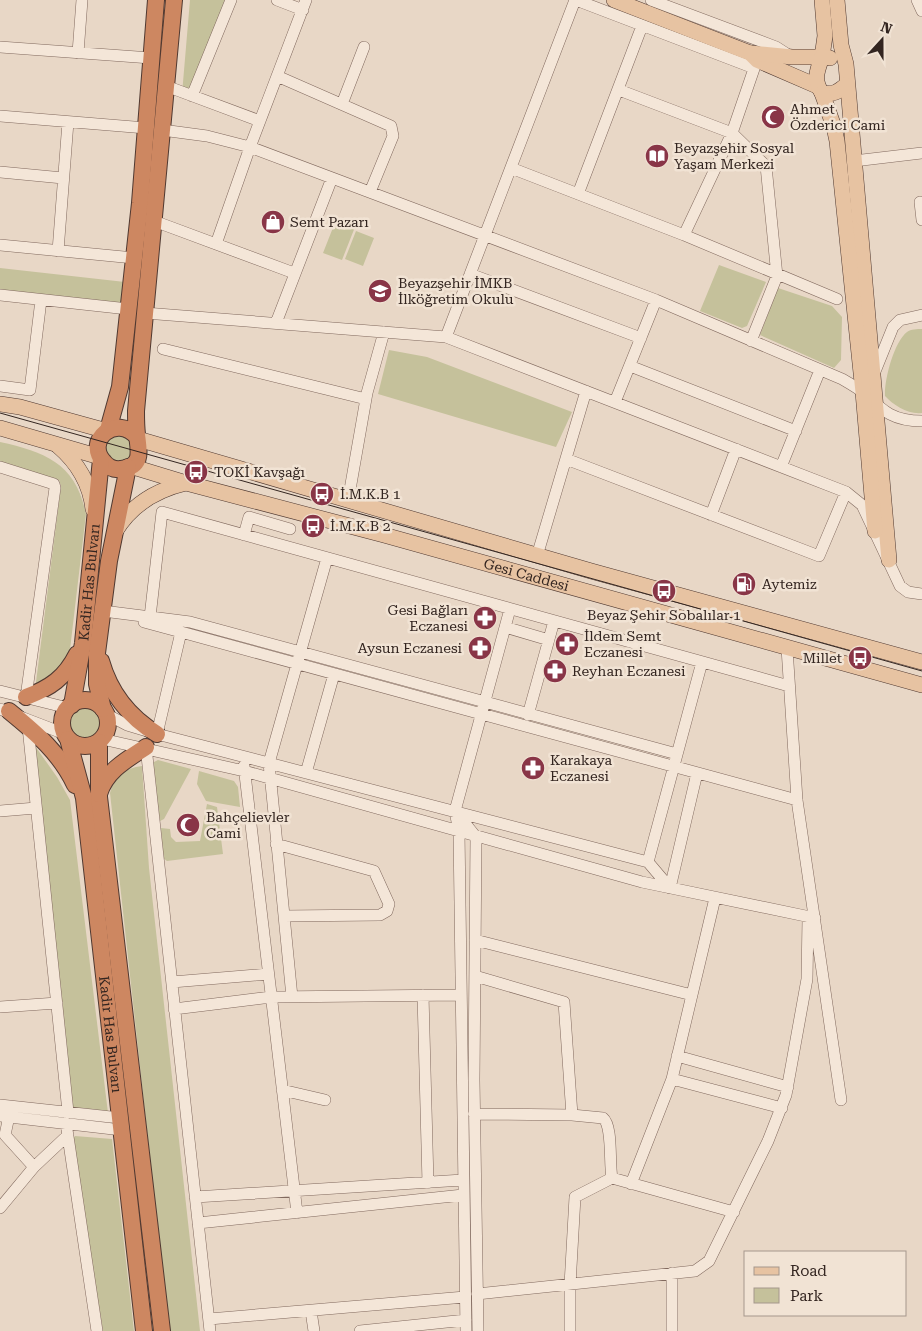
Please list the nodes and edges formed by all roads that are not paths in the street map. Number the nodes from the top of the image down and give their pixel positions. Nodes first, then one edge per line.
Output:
1 (82, 0) edge
2 (156, 0) edge
3 (174, 0) edge
4 (231, 0) edge
5 (277, 0) edge
6 (576, 0) edge
7 (614, 0) edge
8 (651, 0) edge
9 (822, 0) edge
10 (837, 0) edge
11 (917, 0) edge
12 (305, 5) edge
13 (922, 11) edge
14 (642, 26) junction
15 (0, 47) edge
16 (364, 47) dead end
17 (78, 53) junction
18 (792, 57) junction
19 (822, 57) junction
20 (151, 58) junction
21 (753, 60) junction
22 (846, 64) junction
23 (277, 76) junction
24 (846, 85) junction
25 (166, 86) junction
26 (819, 89) junction
27 (619, 90) junction
28 (192, 96) junction
29 (342, 104) junction
30 (0, 116) edge
31 (260, 121) junction
32 (68, 122) junction
33 (146, 128) junction
34 (162, 130) junction
35 (732, 133) junction
36 (250, 147) junction
37 (922, 153) edge
38 (854, 162) junction
39 (511, 168) junction
40 (0, 172) edge
41 (63, 178) junction
42 (332, 178) junction
43 (370, 192) junction
44 (578, 194) junction
45 (920, 202) dead end
46 (922, 220) edge
47 (154, 221) junction
48 (684, 235) junction
49 (485, 236) junction
50 (216, 244) junction
51 (0, 245) edge
52 (58, 251) junction
53 (134, 258) junction
54 (294, 273) junction
55 (470, 274) junction
56 (777, 276) junction
57 (0, 296) edge
58 (837, 299) dead end
59 (41, 300) junction
60 (656, 300) junction
61 (128, 308) junction
62 (145, 312) junction
63 (922, 315) edge
64 (276, 323) junction
65 (384, 332) junction
66 (446, 337) junction
67 (641, 338) junction
68 (751, 341) junction
69 (162, 349) dead end
70 (630, 366) junction
71 (820, 370) junction
72 (874, 374) junction
73 (0, 386) edge
74 (586, 391) junction
75 (863, 392) junction
76 (366, 399) junction
77 (615, 402) junction
78 (0, 404) edge
79 (876, 406) junction
80 (922, 421) edge
81 (0, 428) edge
82 (108, 431) junction
83 (796, 431) junction
84 (137, 438) junction
85 (57, 445) junction
86 (736, 450) junction
87 (101, 458) junction
88 (566, 459) junction
89 (0, 467) edge
90 (129, 467) junction
91 (781, 467) junction
92 (186, 484) junction
93 (846, 492) junction
94 (348, 501) junction
95 (294, 511) junction
96 (711, 515) junction
97 (96, 526) junction
98 (290, 529) junction
99 (875, 531) junction
100 (113, 535) junction
101 (244, 535) junction
102 (286, 547) junction
103 (537, 556) junction
104 (327, 558) junction
105 (889, 560) junction
106 (922, 594) edge
107 (510, 609) junction
108 (103, 611) junction
109 (150, 617) junction
110 (554, 621) junction
111 (505, 627) junction
112 (181, 632) junction
113 (549, 640) junction
114 (90, 646) junction
115 (786, 648) junction
116 (300, 652) junction
117 (702, 662) junction
118 (922, 662) edge
119 (297, 664) junction
120 (334, 674) junction
121 (922, 685) edge
122 (789, 686) junction
123 (0, 691) edge
124 (26, 697) junction
125 (484, 703) junction
126 (70, 706) junction
127 (4, 710) edge
128 (104, 712) junction
129 (481, 715) junction
130 (528, 715) junction
131 (28, 727) junction
132 (157, 734) junction
133 (66, 736) junction
134 (100, 741) junction
135 (146, 747) junction
136 (677, 754) junction
137 (246, 757) junction
138 (269, 763) junction
139 (673, 767) junction
140 (244, 771) junction
141 (306, 773) junction
142 (697, 773) junction
143 (270, 779) junction
144 (99, 797) junction
145 (797, 800) junction
146 (36, 808) junction
147 (85, 808) junction
148 (455, 811) junction
149 (0, 812) edge
150 (459, 832) junction
151 (476, 837) junction
152 (276, 844) junction
153 (648, 862) junction
154 (670, 888) junction
155 (715, 898) junction
156 (284, 916) junction
157 (811, 919) junction
158 (475, 940) junction
159 (268, 974) junction
160 (474, 976) junction
161 (172, 982) junction
162 (460, 994) junction
163 (423, 995) junction
164 (692, 995) junction
165 (271, 997) junction
166 (292, 997) junction
167 (57, 1003) junction
168 (0, 1007) edge
169 (174, 1009) junction
170 (677, 1056) junction
171 (672, 1079) junction
172 (788, 1087) junction
173 (282, 1090) junction
174 (325, 1100) dead end
175 (841, 1100) dead end
176 (0, 1105) edge
177 (782, 1108) junction
178 (68, 1112) junction
179 (474, 1114) junction
180 (572, 1115) junction
181 (4, 1116) edge
182 (121, 1124) junction
183 (67, 1129) junction
184 (34, 1167) junction
185 (612, 1178) junction
186 (463, 1180) junction
187 (428, 1183) junction
188 (631, 1184) junction
189 (294, 1191) junction
190 (463, 1195) junction
191 (195, 1197) junction
192 (0, 1208) edge
193 (734, 1212) junction
194 (297, 1213) junction
195 (198, 1223) junction
196 (672, 1273) junction
197 (570, 1285) junction
198 (477, 1294) junction
199 (465, 1297) junction
200 (311, 1311) junction
201 (209, 1325) edge
202 (466, 1326) edge
203 (97, 1331) edge
204 (144, 1331) edge
205 (162, 1331) edge
206 (314, 1331) edge
207 (360, 1331) edge
208 (478, 1331) edge
209 (570, 1331) edge
210 (672, 1331) edge

1 - 17 street
2 - 20 highway
3 - 25 highway
4 - 28 street
5 - 12 street
6 - 14 street
6 - 39 street
7 - 21 main road
8 - 18 street
9 - 19 main road
10 - 22 main road
11 - 13 street
12 - 23 street
14 - 21 street
14 - 27 street
15 - 17 street
16 - 29 street
17 - 20 street
18 - 19 main road
18 - 21 main road
19 - 22 main road
19 - 26 main road
20 - 33 highway
21 - 26 main road
21 - 35 street
22 - 24 main road
23 - 29 street
23 - 31 street
24 - 26 main road
24 - 38 main road
25 - 28 street
25 - 34 highway
26 - 75 main road
27 - 35 street
27 - 44 street
28 - 31 street
29 - 43 street
30 - 32 street
31 - 36 street
32 - 33 street
32 - 41 street
33 - 53 highway
34 - 36 street
34 - 47 highway
35 - 48 street
35 - 56 street
36 - 42 street
36 - 50 street
37 - 38 street
38 - 72 main road
39 - 44 street
39 - 49 street
40 - 41 street
41 - 52 street
42 - 43 street
42 - 54 street
43 - 49 street
44 - 48 street
45 - 46 street
47 - 50 street
47 - 62 highway
48 - 56 street
49 - 55 street
49 - 60 street
50 - 54 street
51 - 52 street
52 - 53 street
53 - 61 highway
54 - 64 street
55 - 66 street
55 - 67 street
56 - 58 street
56 - 68 street
57 - 59 street
59 - 61 street
59 - 73 street
60 - 67 street
60 - 68 street
61 - 82 highway
62 - 64 street
62 - 84 highway
63 - 72 street
64 - 65 street
65 - 66 street
65 - 76 street
66 - 74 street
67 - 70 street
68 - 71 street
69 - 76 street
70 - 77 street
70 - 83 street
71 - 75 street
71 - 83 street
72 - 79 main road
74 - 77 street
74 - 88 street
75 - 79 street
75 - 99 main road
76 - 94 street
77 - 86 street
78 - 82 main road
79 - 80 street
79 - 105 main road
81 - 85 main road
82 - 84 highway
82 - 87 highway
83 - 91 street
84 - 90 highway
84 - 94 main road, Gesi Caddesi
85 - 87 main road
85 - 97 main road
86 - 91 street
86 - 96 street
87 - 90 highway
87 - 97 highway, Kadir Has Bulvarı
88 - 96 street
88 - 103 street
89 - 124 street
90 - 92 main road, Gesi Caddesi
90 - 100 highway, Kadir Has Bulvarı
91 - 93 street
92 - 95 main road, Gesi Caddesi
92 - 100 main road
93 - 96 street
93 - 99 street
94 - 103 main road, Gesi Caddesi
95 - 98 street
95 - 115 main road, Gesi Caddesi
97 - 114 highway, Kadir Has Bulvarı
98 - 101 street
98 - 102 street
99 - 105 street
100 - 108 highway, Kadir Has Bulvarı
101 - 102 street
101 - 109 street
102 - 104 street
103 - 118 main road, Gesi Caddesi
104 - 107 street
104 - 116 street
105 - 106 street
107 - 110 street
107 - 111 street
108 - 109 street
108 - 112 street
108 - 114 highway, Kadir Has Bulvarı
109 - 116 street
110 - 113 street
110 - 117 street
111 - 113 street
111 - 125 street
112 - 119 street
112 - 132 street
113 - 130 street
114 - 124 highway
114 - 126 highway, Kadir Has Bulvarı
114 - 128 highway, Kadir Has Bulvarı
114 - 132 highway
115 - 121 main road, Gesi Caddesi
115 - 122 street
116 - 119 street
116 - 125 street
117 - 122 street
117 - 136 street
119 - 120 street
119 - 138 street
120 - 129 street
120 - 141 street
122 - 145 street
123 - 124 street
124 - 126 street
125 - 129 street
125 - 130 street
126 - 128 highway
126 - 133 highway
127 - 131 highway
127 - 133 street
128 - 132 street
128 - 134 highway
129 - 139 street
129 - 148 street
130 - 136 street
131 - 146 street
131 - 147 highway
132 - 137 street
133 - 134 highway
133 - 147 highway, Kadir Has Bulvarı
134 - 135 street
134 - 144 highway, Kadir Has Bulvarı
135 - 140 street
135 - 144 highway
135 - 161 street
136 - 139 street
137 - 138 street
137 - 140 street
138 - 141 street
138 - 143 street
139 - 142 street
139 - 153 street
140 - 143 street
140 - 159 street
141 - 148 street
142 - 145 street
142 - 154 street
143 - 150 street
143 - 152 street
144 - 205 highway, Kadir Has Bulvarı
145 - 157 street
146 - 149 street
146 - 167 street
147 - 182 highway, Kadir Has Bulvarı
148 - 150 street
148 - 151 street
148 - 153 street
150 - 151 street
150 - 162 street
151 - 154 street
151 - 158 street
152 - 156 street
152 - 156 street
153 - 154 street
154 - 155 street
155 - 157 street
155 - 164 street
156 - 166 street
157 - 172 street
157 - 175 street
158 - 160 street
158 - 164 street
159 - 161 street
159 - 165 street
160 - 179 street
160 - 180 street
161 - 169 street
162 - 163 street
162 - 186 street
163 - 166 street
163 - 187 street
164 - 170 street
165 - 166 street
165 - 169 street
165 - 173 street
167 - 168 street
167 - 178 street
169 - 191 street
170 - 171 street
170 - 172 street
171 - 177 street
171 - 188 street
172 - 177 street
173 - 174 street
173 - 189 street
176 - 178 street
177 - 193 street
178 - 182 street
179 - 180 street
179 - 198 street
180 - 185 street
181 - 183 street
181 - 184 street
182 - 183 street
182 - 204 highway, Kadir Has Bulvarı
183 - 184 street
183 - 203 street
184 - 192 street
185 - 188 street
185 - 197 street
186 - 187 street
186 - 190 street
187 - 189 street
188 - 193 street
189 - 191 street
189 - 194 street
190 - 194 street
190 - 199 street
191 - 195 street
193 - 196 street
194 - 195 street
195 - 201 street
196 - 197 street
196 - 210 street
197 - 198 street
197 - 209 street
198 - 208 street
199 - 200 street
199 - 202 street
200 - 201 street
200 - 206 street
202 - 207 street

